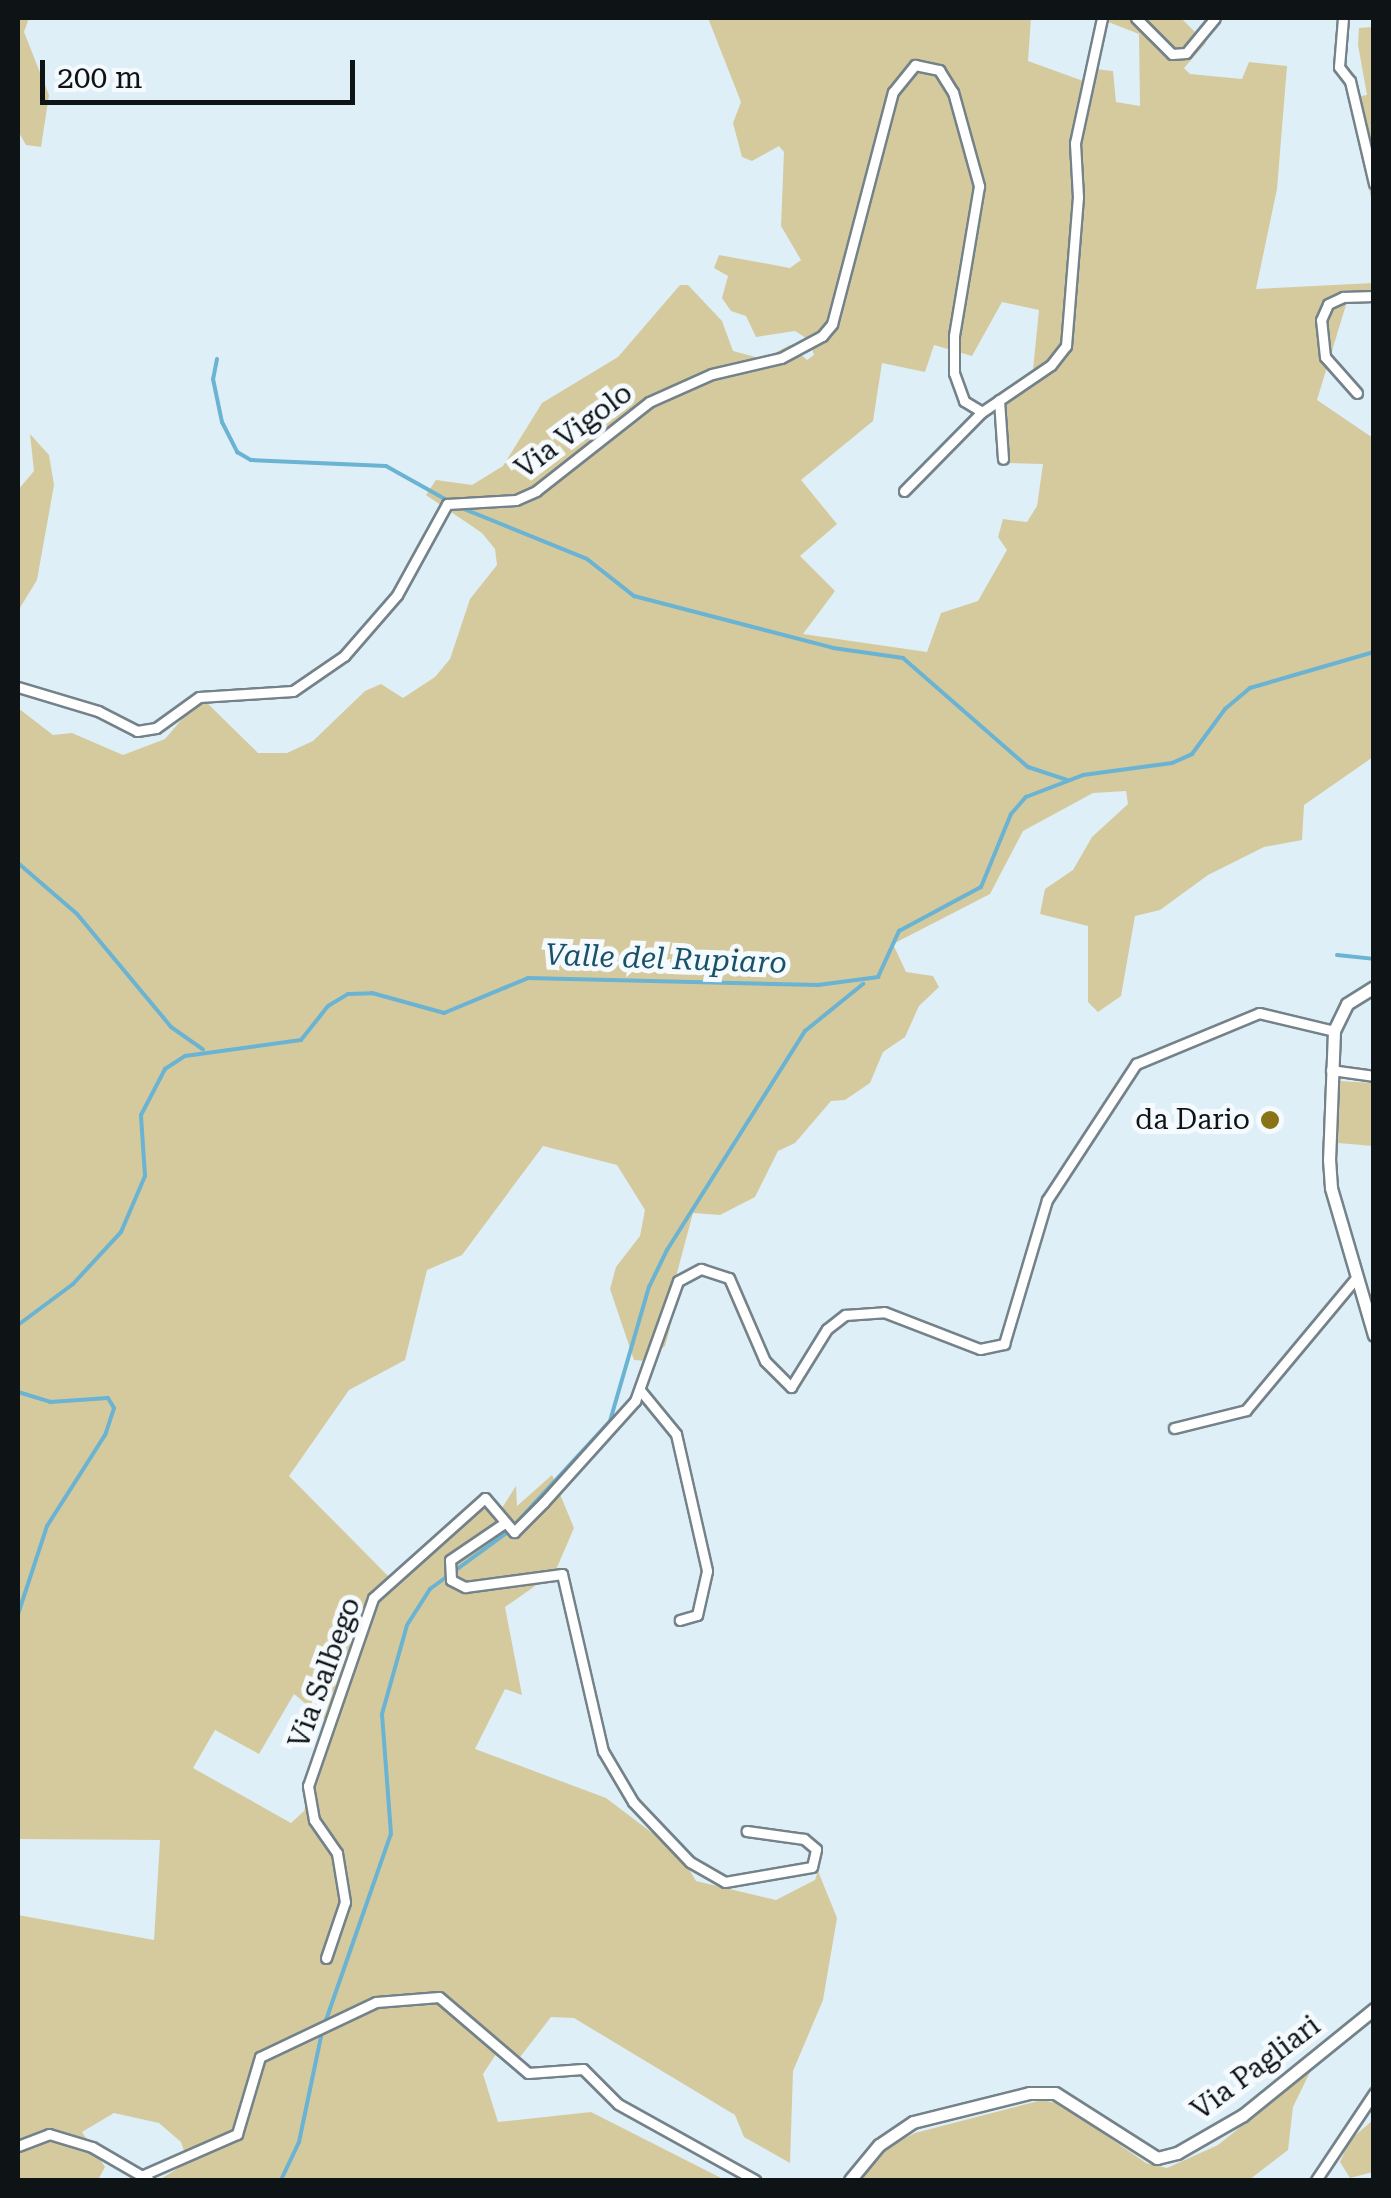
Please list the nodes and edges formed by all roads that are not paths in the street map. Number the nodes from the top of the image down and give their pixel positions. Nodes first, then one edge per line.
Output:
1 (1102, 18) edge
2 (1136, 18) edge
3 (1216, 18) edge
4 (1343, 18) edge
5 (1374, 182) edge
6 (1374, 296) edge
7 (1357, 393) dead end
8 (1000, 400) junction
9 (982, 412) junction
10 (1003, 459) dead end
11 (904, 491) dead end
12 (18, 686) edge
13 (1374, 988) edge
14 (1334, 1032) junction
15 (1331, 1070) junction
16 (1374, 1076) edge
17 (1357, 1277) junction
18 (1374, 1336) edge
19 (640, 1390) junction
20 (1174, 1428) dead end
21 (503, 1524) junction
22 (680, 1620) dead end
23 (747, 1830) dead end
24 (326, 1958) dead end
25 (1374, 2009) edge
26 (1374, 2093) edge
27 (18, 2146) edge
28 (145, 2178) edge
29 (756, 2180) edge
30 (850, 2180) edge
31 (1316, 2180) edge

1 - 8 street
2 - 3 street
4 - 5 street
6 - 7 street
8 - 9 street
8 - 10 street
9 - 11 street
9 - 12 street, Via Vigolo
13 - 14 street
14 - 15 street
14 - 19 street, Via Salbego
15 - 16 street
15 - 17 street
17 - 18 street
17 - 20 street
19 - 21 street, Via Salbego
19 - 22 street
21 - 23 street
21 - 24 street, Via Salbego
25 - 30 street, Via Pagliari
26 - 31 street
27 - 28 street
28 - 29 street

